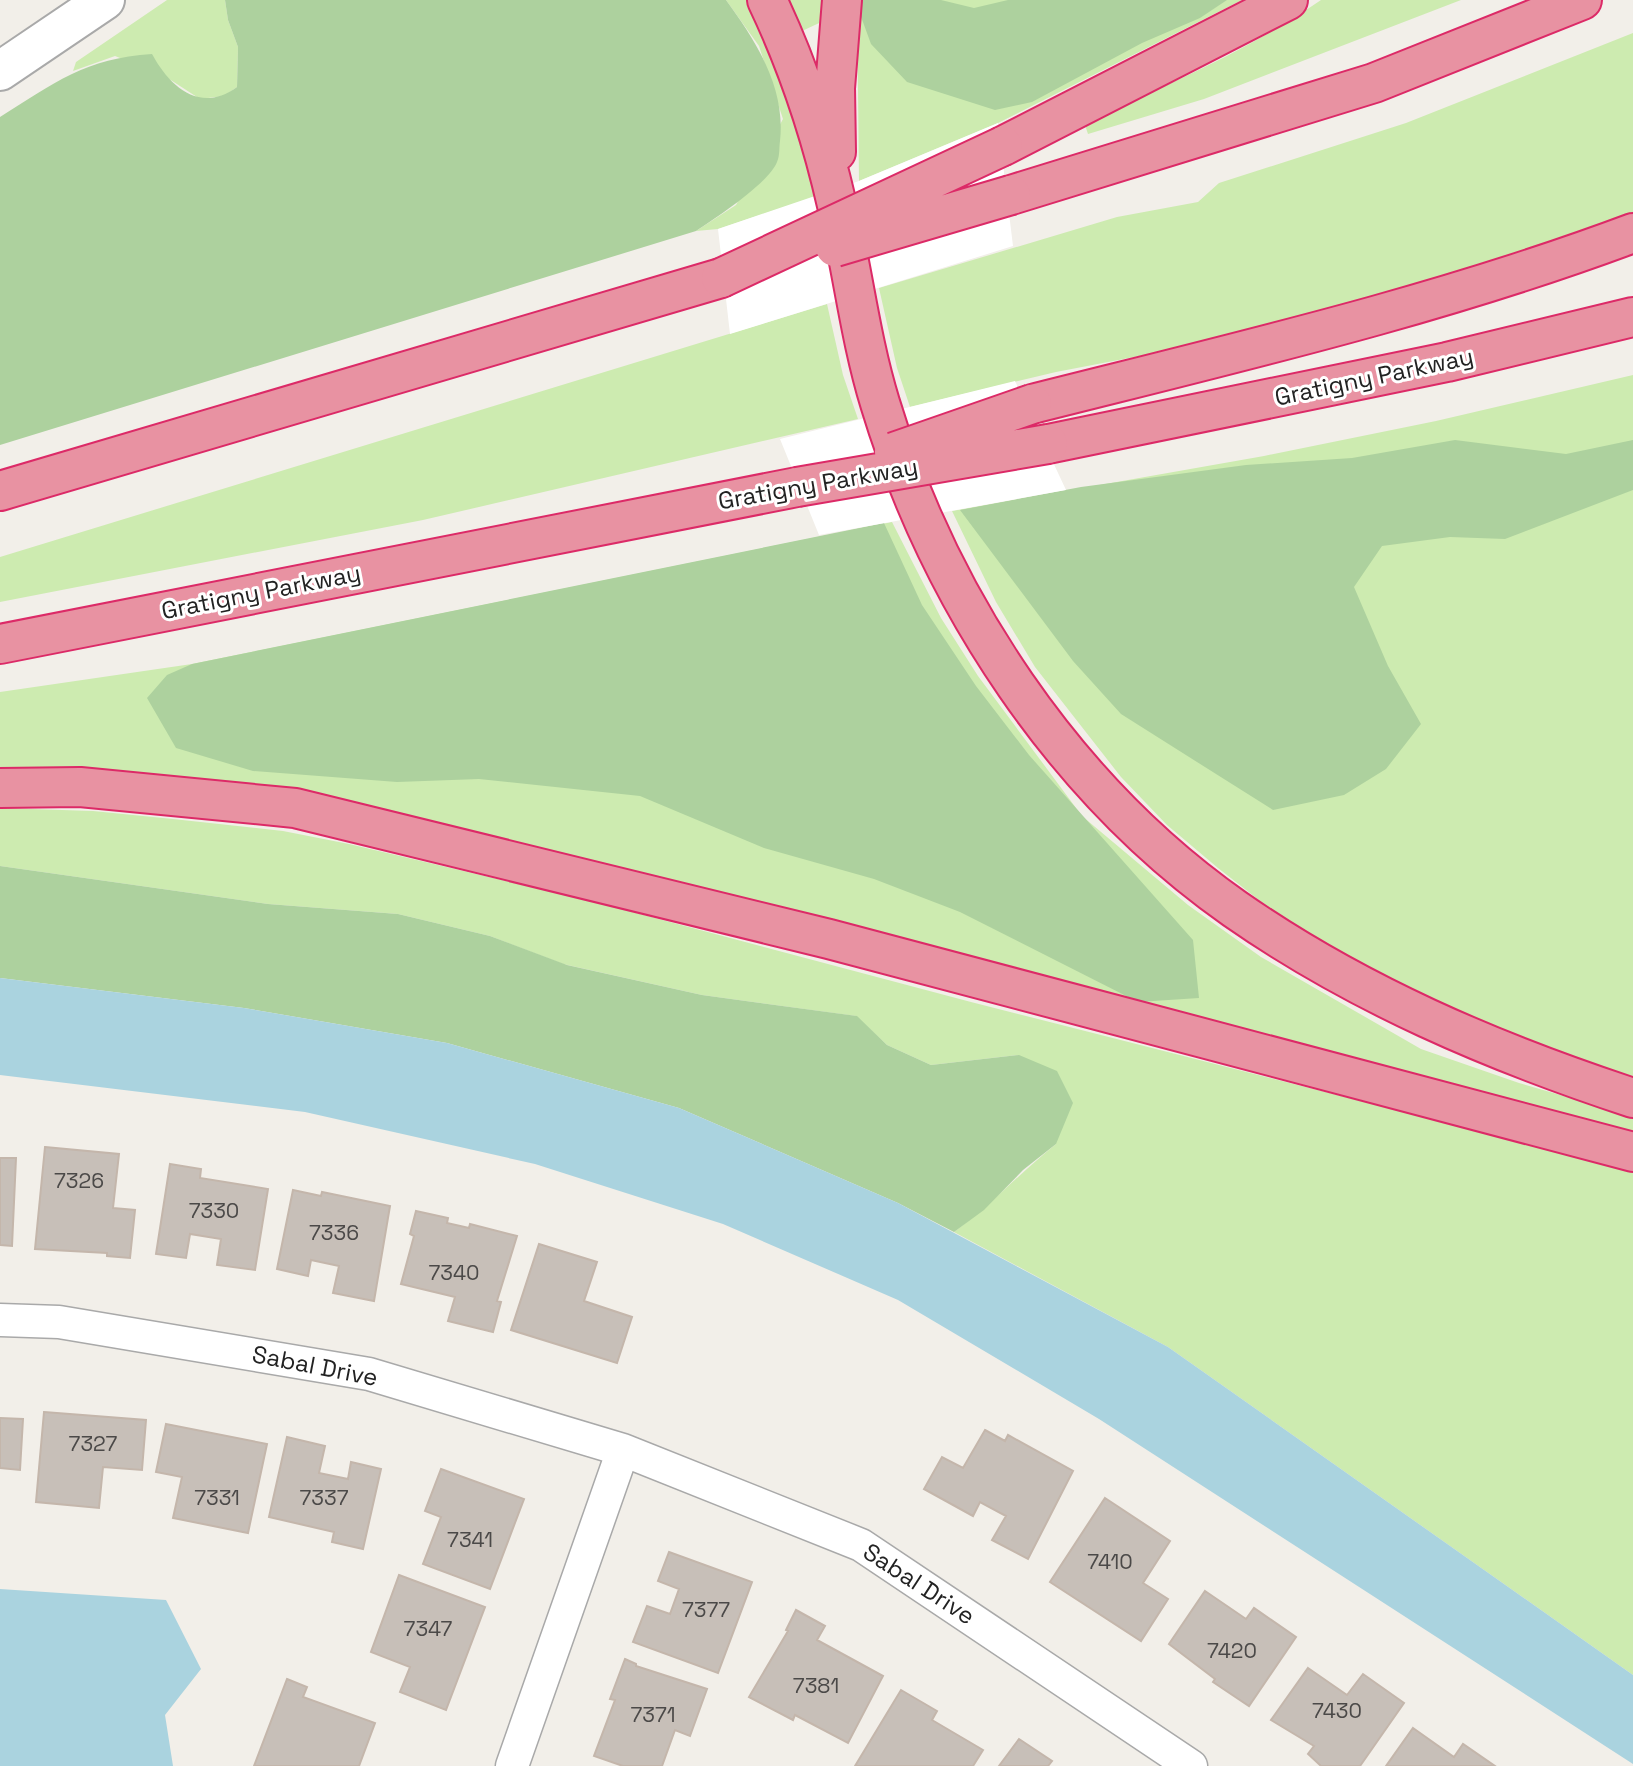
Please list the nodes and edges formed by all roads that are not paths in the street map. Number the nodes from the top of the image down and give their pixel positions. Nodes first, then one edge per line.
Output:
1 (105, 0) edge
2 (767, 0) edge
3 (842, 0) edge
4 (1288, 0) edge
5 (1582, 0) edge
6 (0, 71) edge
7 (838, 207) junction
8 (1633, 233) edge
9 (722, 278) junction
10 (1633, 317) edge
11 (797, 487) junction
12 (0, 491) edge
13 (0, 643) edge
14 (0, 788) edge
15 (1633, 1098) edge
16 (1633, 1152) edge
17 (0, 1320) edge
18 (623, 1450) junction
19 (512, 1766) edge
20 (1191, 1766) edge

1 - 6 street
2 - 7 highway
3 - 7 highway
4 - 9 highway, bridge
5 - 9 highway, bridge
7 - 15 highway
8 - 11 highway, bridge
9 - 12 highway
10 - 11 highway, Gratigny Parkway, bridge
11 - 13 highway, Gratigny Parkway
14 - 16 highway
17 - 18 street, Sabal Drive
18 - 19 street
18 - 20 street, Sabal Drive

